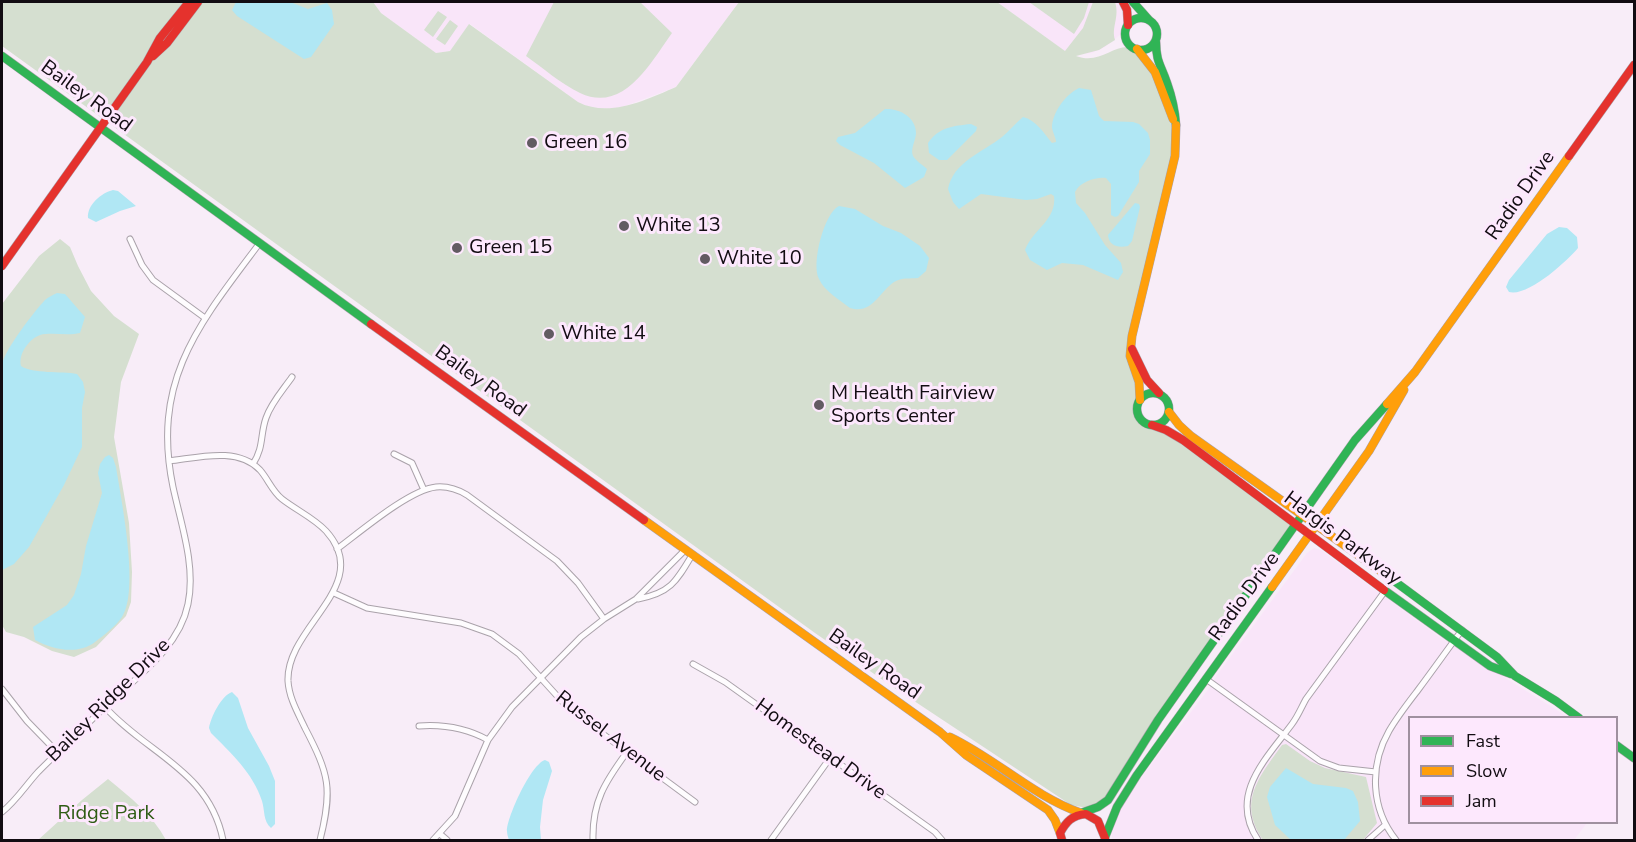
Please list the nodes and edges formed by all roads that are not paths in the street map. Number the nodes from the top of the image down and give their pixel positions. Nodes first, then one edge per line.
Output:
1 (189, 2) edge
2 (198, 2) edge
3 (1123, 2) edge
4 (1133, 2) edge
5 (1149, 20) junction
6 (1128, 25) junction
7 (1156, 42) junction
8 (1137, 50) junction
9 (2, 56) edge
10 (147, 62) junction
11 (1635, 65) edge
12 (1175, 123) junction
13 (100, 128) junction
14 (130, 239) dead end
15 (259, 244) junction
16 (2, 266) edge
17 (206, 318) junction
18 (1132, 349) junction
19 (1412, 375) junction
20 (292, 377) dead end
21 (1161, 395) junction
22 (1140, 399) junction
23 (1169, 412) junction
24 (1152, 425) junction
25 (394, 454) dead end
26 (169, 461) junction
27 (253, 464) junction
28 (424, 490) junction
29 (1302, 514) junction
30 (1295, 524) junction
31 (1317, 525) junction
32 (1309, 536) junction
33 (337, 549) junction
34 (685, 550) junction
35 (692, 555) junction
36 (1385, 591) junction
37 (334, 593) junction
38 (636, 599) junction
39 (604, 619) junction
40 (1462, 630) junction
41 (1454, 641) junction
42 (693, 664) dead end
43 (1515, 676) junction
44 (540, 679) junction
45 (1206, 679) junction
46 (2, 689) edge
47 (105, 707) junction
48 (1578, 716) edge
49 (419, 726) dead end
50 (940, 732) junction
51 (1283, 735) junction
52 (488, 740) junction
53 (1618, 746) edge
54 (627, 752) junction
55 (58, 753) junction
56 (830, 758) junction
57 (1635, 758) edge
58 (1376, 772) junction
59 (695, 802) dead end
60 (2, 812) edge
61 (1081, 813) junction
62 (1385, 825) junction
63 (440, 834) junction
64 (1060, 837) edge
65 (1105, 839) edge
66 (223, 840) edge
67 (320, 840) edge
68 (433, 840) edge
69 (447, 840) edge
70 (592, 840) edge
71 (771, 840) edge
72 (942, 840) edge
73 (1258, 840) edge
74 (1368, 840) edge
75 (1396, 840) edge

1 - 10 main road
2 - 10 main road
3 - 6 main road
4 - 5 main road
5 - 6 main road
5 - 7 main road
6 - 8 main road
7 - 8 main road
7 - 12 main road
8 - 12 main road
9 - 13 main road, Bailey Road
10 - 13 main road
11 - 19 main road, Radio Drive
12 - 18 main road
13 - 15 main road, Bailey Road
13 - 16 main road
14 - 17 street
15 - 17 street, Bailey Ridge Drive
15 - 34 main road, Bailey Road
17 - 26 street, Bailey Ridge Drive
18 - 21 main road
18 - 22 main road
19 - 29 main road, Radio Drive
19 - 31 main road, Radio Drive
20 - 27 street
21 - 22 main road
21 - 23 main road
22 - 24 main road
23 - 24 main road
23 - 29 main road, Hargis Parkway
24 - 30 main road, Hargis Parkway
25 - 28 street
26 - 27 street
26 - 47 street, Bailey Ridge Drive
27 - 33 street
28 - 33 street
28 - 39 street
29 - 30 main road, Radio Drive
29 - 31 main road, Hargis Parkway
30 - 32 main road, Hargis Parkway
30 - 61 main road, Radio Drive
31 - 32 main road, Radio Drive
31 - 40 main road, Hargis Parkway
32 - 36 main road, Hargis Parkway
32 - 45 main road, Radio Drive
33 - 37 street
34 - 35 main road, Bailey Road
34 - 38 street
35 - 38 street
35 - 50 main road, Bailey Road
36 - 41 main road, Hargis Parkway
36 - 51 street
37 - 44 street, Russel Avenue
37 - 67 street
38 - 39 street
39 - 44 street
40 - 41 street
40 - 43 main road, Hargis Parkway
41 - 43 main road, Hargis Parkway
41 - 58 street
42 - 56 street, Homestead Drive
43 - 48 main road, Hargis Parkway
44 - 52 street
44 - 54 street, Russel Avenue
45 - 51 street
45 - 65 main road, Radio Drive
46 - 55 street
47 - 55 street, Bailey Ridge Drive
47 - 66 street
49 - 52 street
50 - 61 main road, Bailey Road
50 - 64 main road, Bailey Road
51 - 58 street
51 - 73 street
52 - 63 street
53 - 57 main road
54 - 59 street, Russel Avenue
54 - 70 street
55 - 60 street, Bailey Ridge Drive
56 - 71 street
56 - 72 street, Homestead Drive
58 - 62 street
61 - 64 main road, Radio Drive
61 - 65 main road, Bailey Road
62 - 74 street
62 - 75 street
63 - 68 street
63 - 69 street

